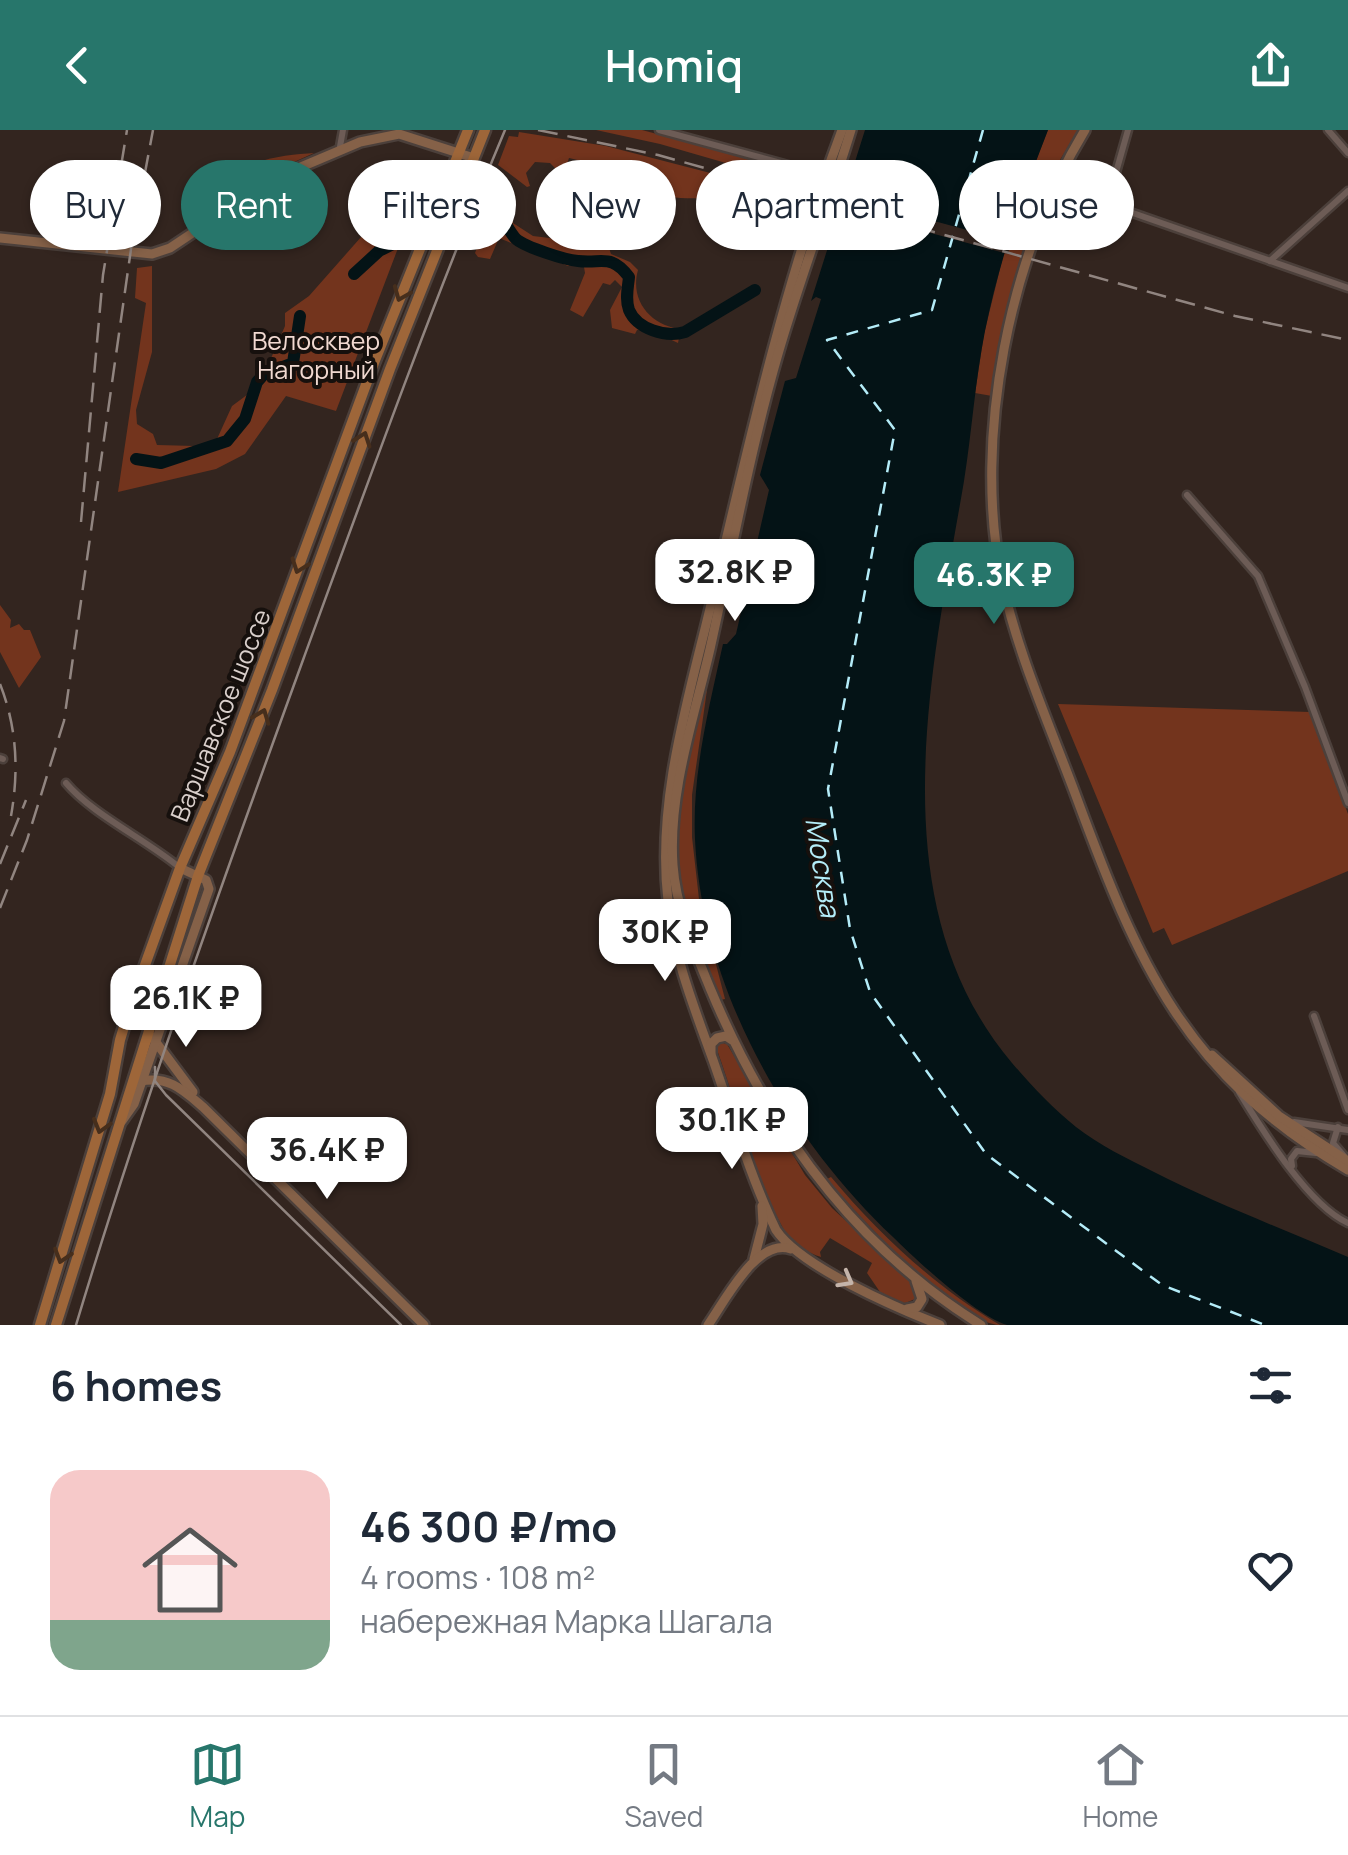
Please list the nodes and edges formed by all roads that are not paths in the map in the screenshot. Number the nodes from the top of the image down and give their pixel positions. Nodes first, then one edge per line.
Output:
1 (342, 130) edge
2 (384, 130) edge
3 (468, 130) edge
4 (486, 130) edge
5 (659, 130) edge
6 (842, 130) edge
7 (851, 130) edge
8 (1085, 130) edge
9 (1128, 130) edge
10 (1328, 130) edge
11 (399, 134) junction
12 (458, 151) junction
13 (339, 152) junction
14 (1348, 153) edge
15 (474, 158) junction
16 (770, 160) edge
17 (831, 160) edge
18 (1069, 160) edge
19 (1120, 160) edge
20 (1348, 191) edge
21 (1134, 213) edge
22 (0, 238) edge
23 (802, 250) edge
24 (1031, 250) edge
25 (1270, 260) junction
26 (1348, 288) edge
27 (1188, 495) dead end
28 (66, 783) dead end
29 (1348, 803) edge
30 (180, 868) junction
31 (198, 876) junction
32 (1314, 1016) dead end
33 (151, 1036) junction
34 (1195, 1039) junction
35 (734, 1042) junction
36 (712, 1056) junction
37 (141, 1081) junction
38 (1238, 1091) junction
39 (203, 1107) junction
40 (1348, 1110) edge
41 (1279, 1116) junction
42 (122, 1122) junction
43 (1338, 1127) junction
44 (1348, 1130) edge
45 (1326, 1157) junction
46 (1348, 1160) edge
47 (1292, 1168) junction
48 (1348, 1170) edge
49 (760, 1194) junction
50 (1348, 1224) edge
51 (794, 1250) junction
52 (751, 1265) junction
53 (906, 1270) junction
54 (900, 1308) junction
55 (40, 1325) edge
56 (56, 1325) edge
57 (424, 1325) edge
58 (708, 1325) edge
59 (940, 1325) edge
60 (981, 1325) edge

1 - 13 street
2 - 11 street
3 - 12 main road, Варшавское шоссе
4 - 15 main road, Варшавское шоссе
5 - 16 street
6 - 17 main road
7 - 35 main road
8 - 18 main road
9 - 19 street
10 - 14 street
11 - 12 main road
11 - 13 main road
12 - 15 main road
12 -> 30 main road, Варшавское шоссе
13 - 22 main road
31 -> 15 main road, Варшавское шоссе
20 - 25 street
21 - 25 street
23 - 36 main road
24 - 34 main road
25 - 26 street
27 - 29 street
28 - 30 street
30 - 31 main road
30 -> 55 main road, Варшавское шоссе
31 - 33 main road, Варшавское шоссе
32 - 40 street
33 - 37 main road
33 - 39 main road
33 - 42 main road, Варшавское шоссе
34 - 38 main road
34 - 41 main road
35 - 36 main road
35 - 53 main road
36 - 49 main road
37 - 39 main road
37 - 42 main road
38 - 45 main road
38 - 47 street
39 - 57 main road
41 - 43 street
41 - 46 main road
42 - 56 main road, Варшавское шоссе
43 - 44 street
43 - 46 street
45 - 47 street
45 - 48 main road
47 - 50 street
49 - 51 main road
49 - 52 main road
51 - 52 main road
51 -> 54 main road
52 - 58 main road
53 - 54 main road
53 - 60 main road
54 - 59 main road

